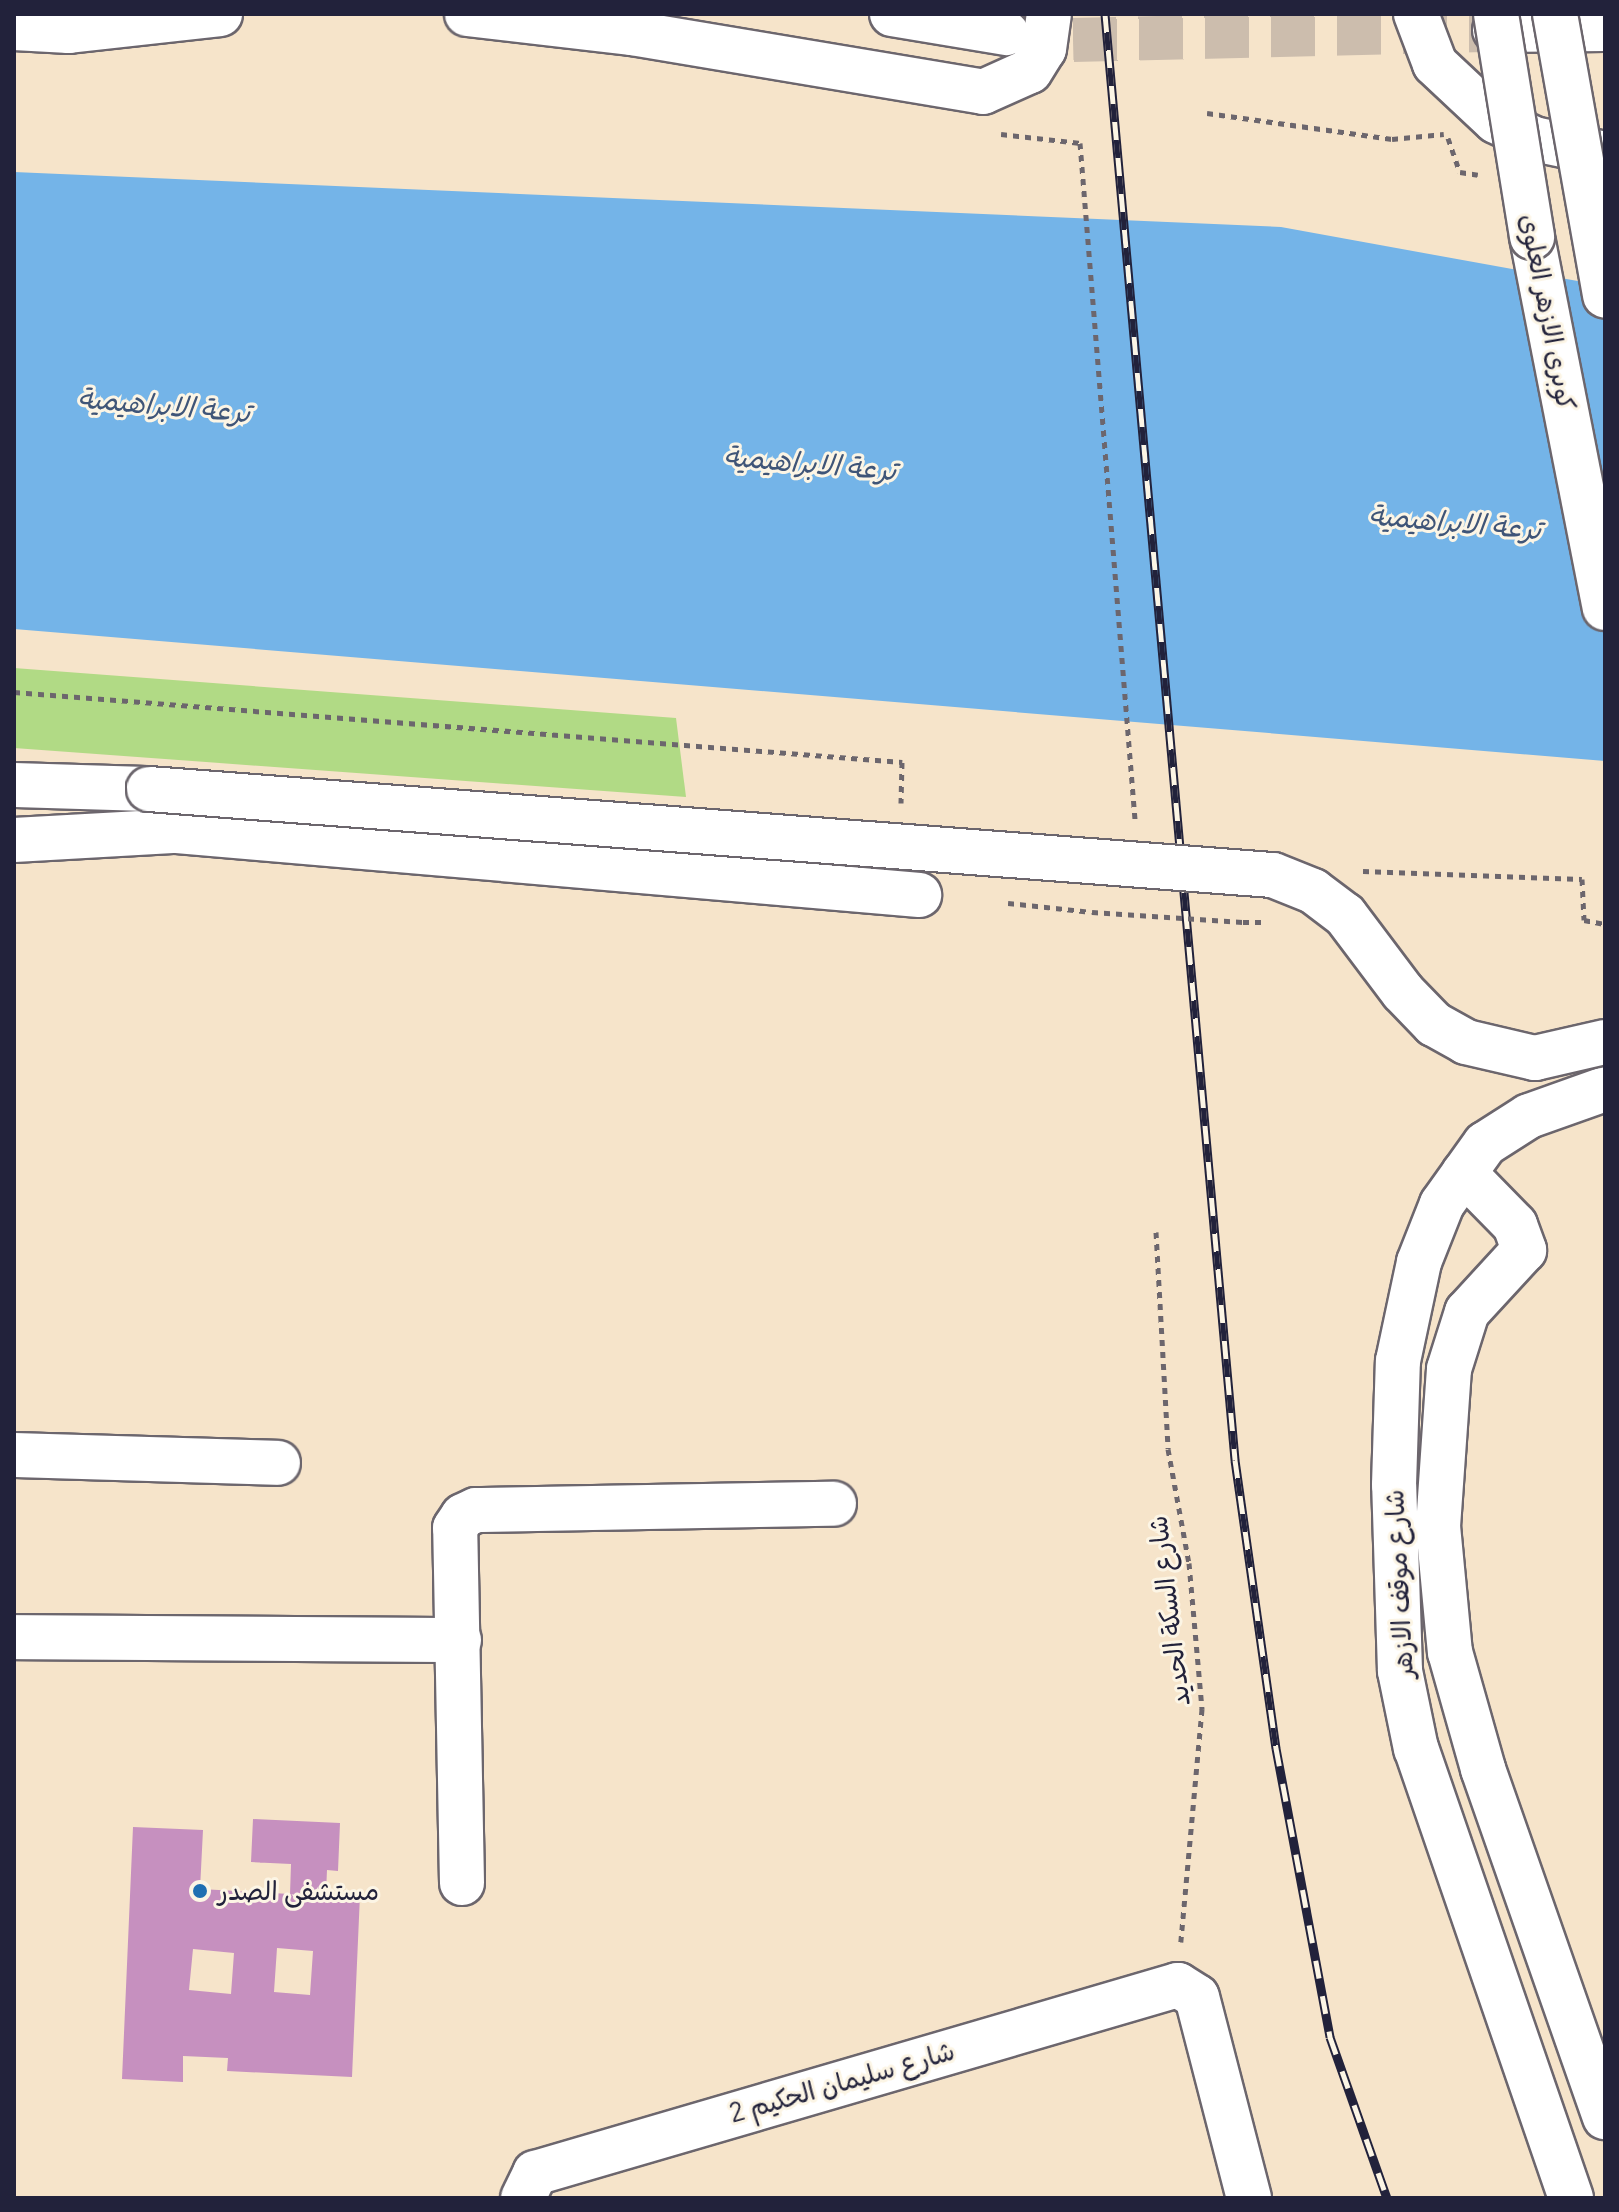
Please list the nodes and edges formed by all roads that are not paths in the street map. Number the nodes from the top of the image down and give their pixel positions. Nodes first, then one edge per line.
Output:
1 (220, 14) edge
2 (467, 14) edge
3 (892, 14) edge
4 (1049, 14) edge
5 (1416, 14) edge
6 (1555, 14) edge
7 (1496, 22) edge
8 (14, 28) edge
9 (1605, 29) edge
10 (1006, 33) tunnel mouth
11 (1605, 154) edge
12 (1605, 296) edge
13 (1605, 608) edge
14 (14, 785) edge
15 (14, 840) edge
16 (919, 895) dead end
17 (1605, 1042) edge
18 (1605, 1089) edge
19 (1464, 1173) junction
20 (14, 1455) edge
21 (278, 1463) dead end
22 (834, 1504) dead end
23 (14, 1637) edge
24 (459, 1640) junction
25 (1465, 1715) junction
26 (1411, 1724) junction
27 (462, 1883) dead end
28 (1605, 2117) edge
29 (523, 2198) edge
30 (1249, 2198) edge
31 (1571, 2198) edge

1 - 8 main road
2 - 4 main road
3 - 10 main road
5 - 11 main road
6 - 12 main road, bridge
7 - 9 main road
7 - 13 main road, كوبرى الازهر العلوى, bridge
14 - 17 main road, bridge
15 - 16 main road
18 - 19 main road, شارع موقف الازهر
19 - 25 main road
19 - 26 main road, شارع موقف الازهر
20 - 21 main road
22 - 24 main road
23 - 24 main road
24 - 27 main road
25 - 26 main road
25 - 28 main road
26 - 31 main road, شارع موقف الازهر
29 - 30 main road, شارع سليمان الحكيم 2

